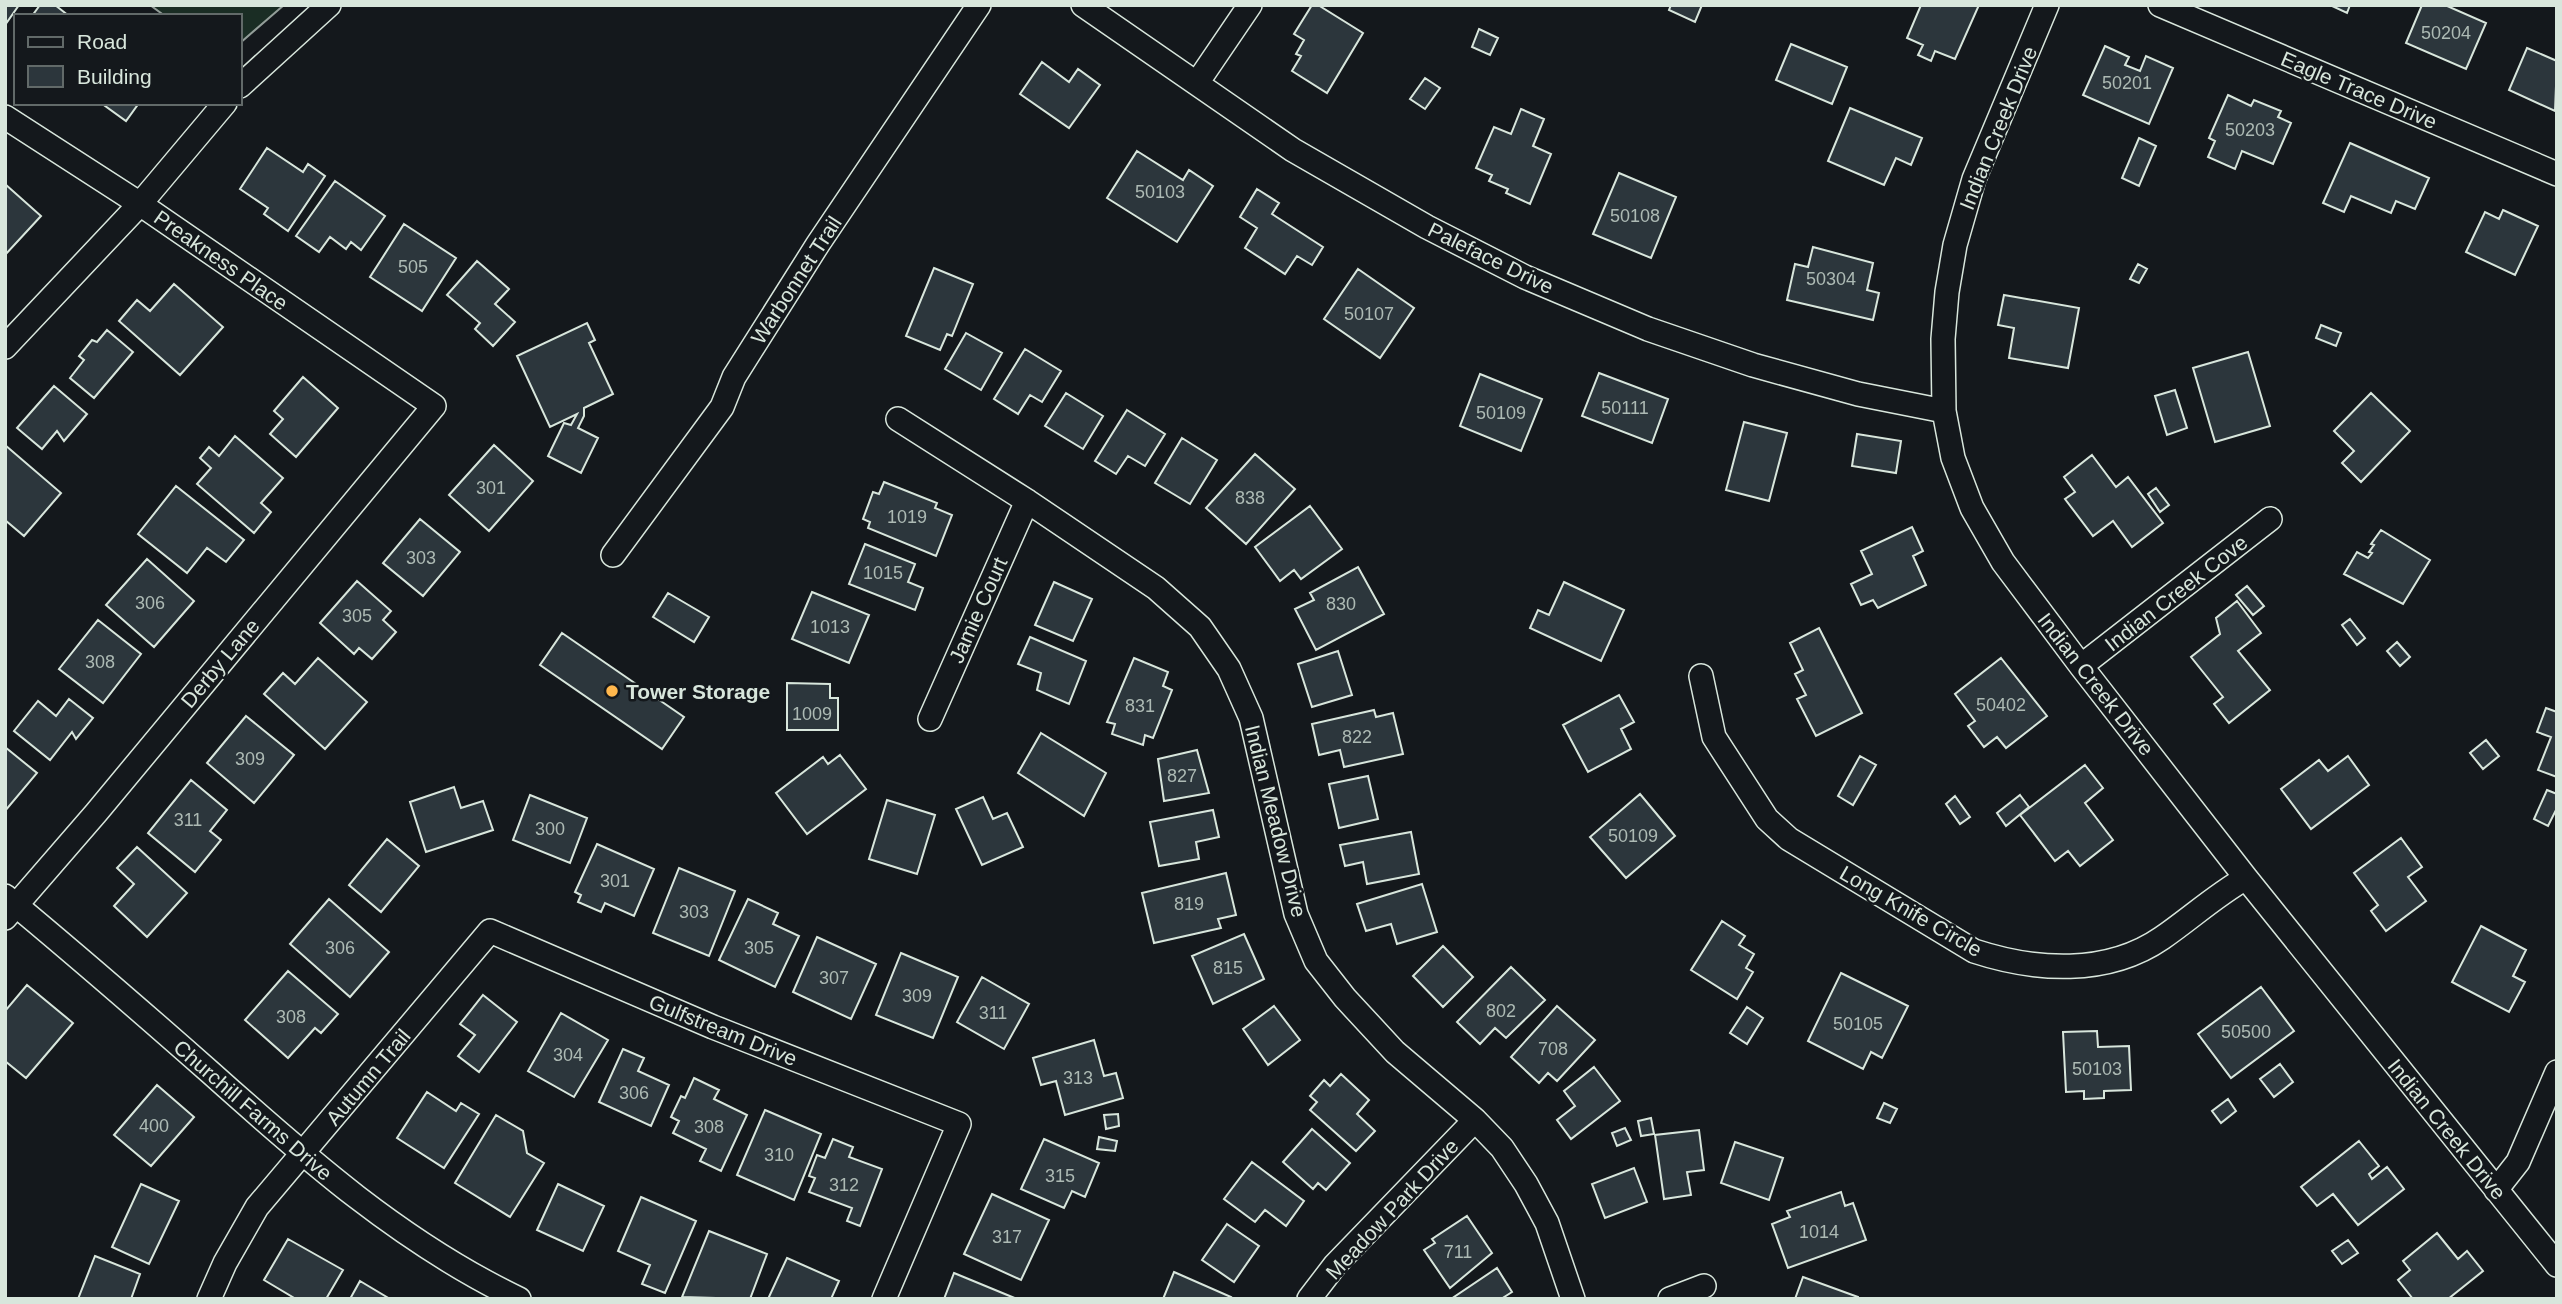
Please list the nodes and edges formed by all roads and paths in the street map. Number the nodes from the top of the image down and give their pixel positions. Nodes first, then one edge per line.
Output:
1 (329, 5) edge
2 (979, 5) edge
3 (1083, 5) edge
4 (1250, 5) edge
5 (2047, 5) edge
6 (2161, 5) edge
7 (1197, 83) junction
8 (242, 84) edge
9 (223, 105) edge
10 (5, 117) edge
11 (2557, 174) edge
12 (140, 204) junction
13 (5, 347) edge
14 (433, 406) joint
15 (1944, 411) junction
16 (898, 419) dead end
17 (1027, 500) junction
18 (2270, 519) dead end
19 (613, 555) dead end
20 (2081, 666) junction
21 (1701, 676) dead end
22 (930, 719) dead end
23 (2246, 878) junction
24 (9, 906) edge
25 (490, 930) joint
26 (2557, 1072) edge
27 (1475, 1120) junction
28 (303, 1155) junction
29 (2496, 1190) junction
30 (2557, 1265) edge
31 (1704, 1286) dead end
32 (209, 1299) edge
33 (519, 1299) edge
34 (884, 1299) edge
35 (1310, 1299) edge
36 (1573, 1299) edge
37 (1670, 1299) edge

1 - 8 street
2 - 19 street, Warbonnet Trail
3 - 7 street, Paleface Drive
4 - 7 street
5 - 15 street, Indian Creek Drive
6 - 11 street, Eagle Trace Drive
7 - 15 street, Paleface Drive
9 - 12 street
10 - 12 street, Preakness Place
12 - 13 street
12 - 14 street, Preakness Place
14 - 24 street, Derby Lane
15 - 20 street, Indian Creek Drive
16 - 17 street, Indian Meadow Drive
17 - 22 street, Jamie Court
17 - 27 street, Indian Meadow Drive
18 - 20 street, Indian Creek Cove
20 - 23 street, Indian Creek Drive
21 - 23 street, Long Knife Circle
23 - 29 street, Indian Creek Drive
24 - 28 street, Churchill Farms Drive
25 - 28 street, Autumn Trail
25 - 34 street, Gulfstream Drive
26 - 29 street
27 - 35 street, Meadow Park Drive
27 - 36 street, Indian Meadow Drive
28 - 32 street, Autumn Trail
28 - 33 street, Churchill Farms Drive
29 - 30 street, Indian Creek Drive
31 - 37 street

